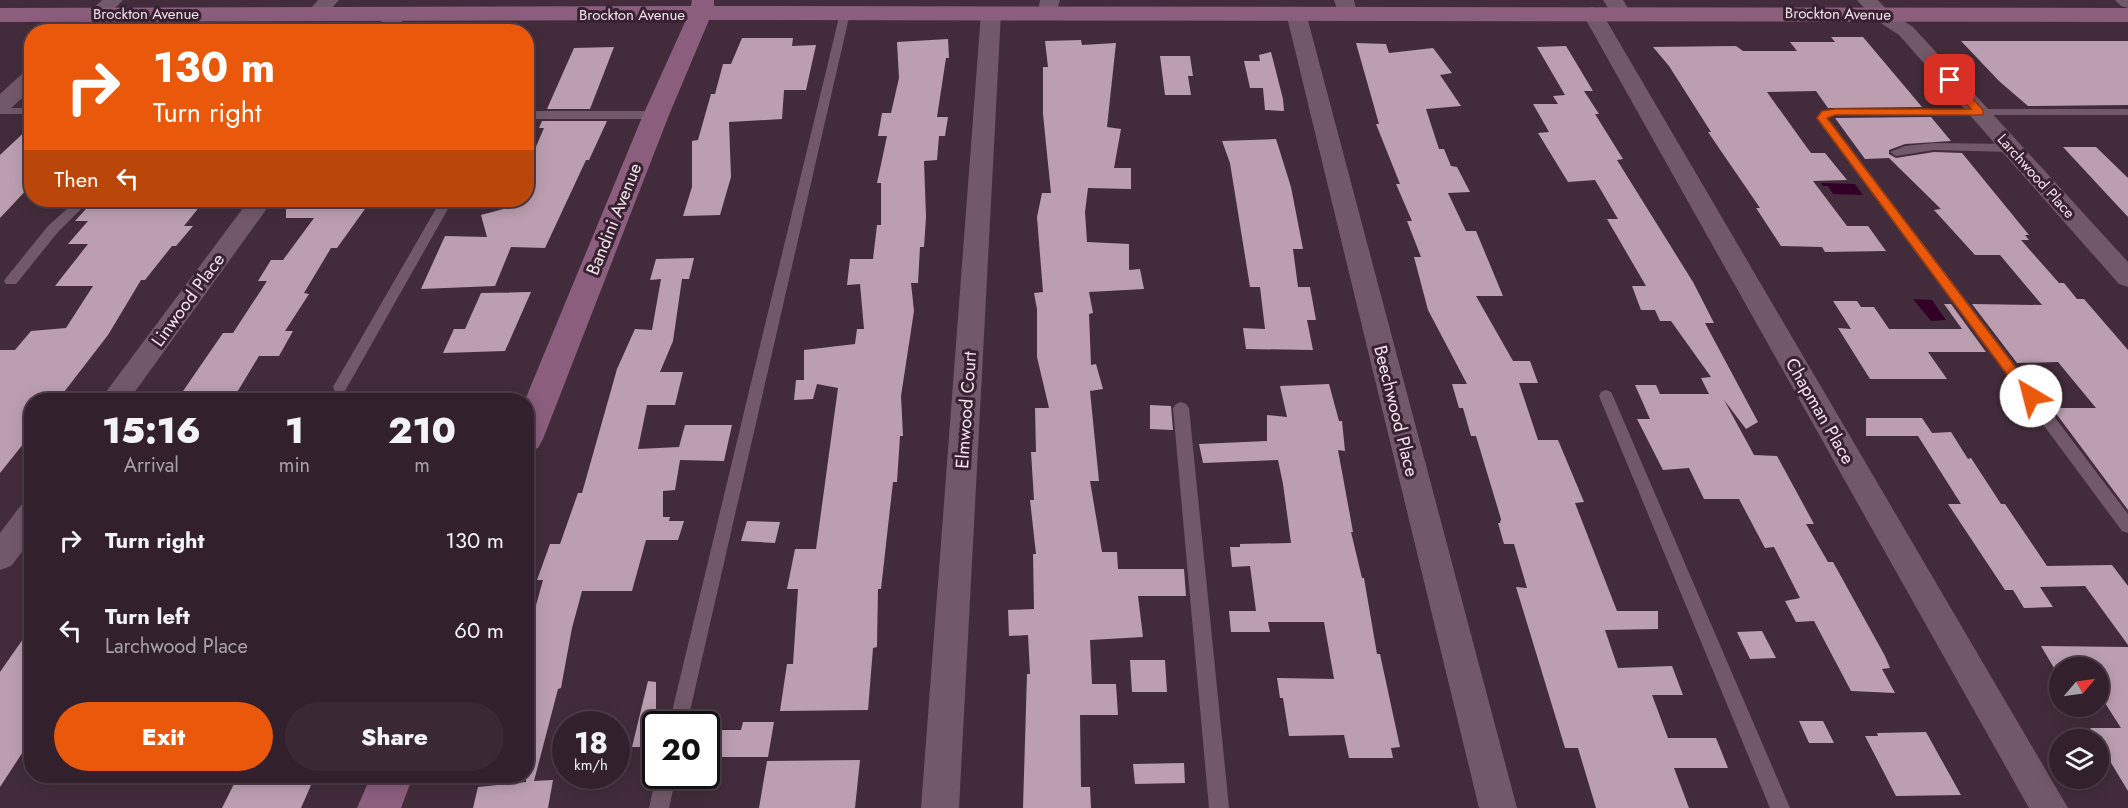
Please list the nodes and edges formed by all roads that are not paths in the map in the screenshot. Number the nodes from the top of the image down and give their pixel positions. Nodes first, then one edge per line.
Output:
1 (1049, 6) edge
2 (105, 7) edge
3 (702, 7) edge
4 (1345, 7) edge
5 (1874, 7) edge
6 (322, 8) edge
7 (1608, 9) edge
8 (991, 13) junction
9 (1296, 13) junction
10 (845, 14) junction
11 (0, 15) edge
12 (2128, 15) edge
13 (390, 23) edge
14 (87, 24) edge
15 (24, 85) edge
16 (0, 108) edge
17 (24, 110) edge
18 (1979, 112) junction
19 (2128, 112) edge
20 (534, 115) edge
21 (656, 115) junction
22 (2011, 147) junction
23 (1896, 152) dead end
24 (77, 207) edge
25 (256, 207) edge
26 (443, 207) edge
27 (2128, 278) edge
28 (11, 281) dead end
29 (340, 387) dead end
30 (119, 393) edge
31 (1606, 396) dead end
32 (1181, 408) dead end
33 (534, 419) edge
34 (24, 525) edge
35 (2128, 526) edge
36 (0, 557) edge
37 (681, 711) edge
38 (389, 783) edge
39 (663, 789) edge
40 (379, 808) edge
41 (659, 808) edge
42 (940, 808) edge
43 (1219, 808) edge
44 (1498, 808) edge
45 (1780, 808) edge
46 (2049, 808) edge

1 - 8 main road, Brockton Avenue
1 - 9 main road, Brockton Avenue
2 - 6 main road, Brockton Avenue
2 - 11 main road, Brockton Avenue
2 - 14 street
3 - 10 main road, Brockton Avenue
3 - 13 main road, Brockton Avenue
3 - 21 main road, Bandini Avenue
4 - 7 main road, Brockton Avenue
4 - 9 main road, Brockton Avenue
5 - 7 main road, Brockton Avenue
5 - 12 main road, Brockton Avenue
5 - 18 street, Larchwood Place
6 - 13 main road, Brockton Avenue
7 - 46 street, Chapman Place
8 - 10 main road, Brockton Avenue
8 - 42 street, Elmwood Court
9 - 44 street, Beechwood Place
10 - 37 lane
15 - 16 street
16 - 17 lane
18 - 19 lane
18 - 22 street, Larchwood Place
18 - 35 lane
20 - 21 lane
21 - 33 main road, Bandini Avenue
22 - 23 lane
22 - 27 street, Larchwood Place
24 - 28 lane
25 - 30 street, Linwood Place
26 - 29 lane
31 - 45 lane
32 - 43 lane
34 - 36 street
38 - 40 main road
39 - 41 lane

